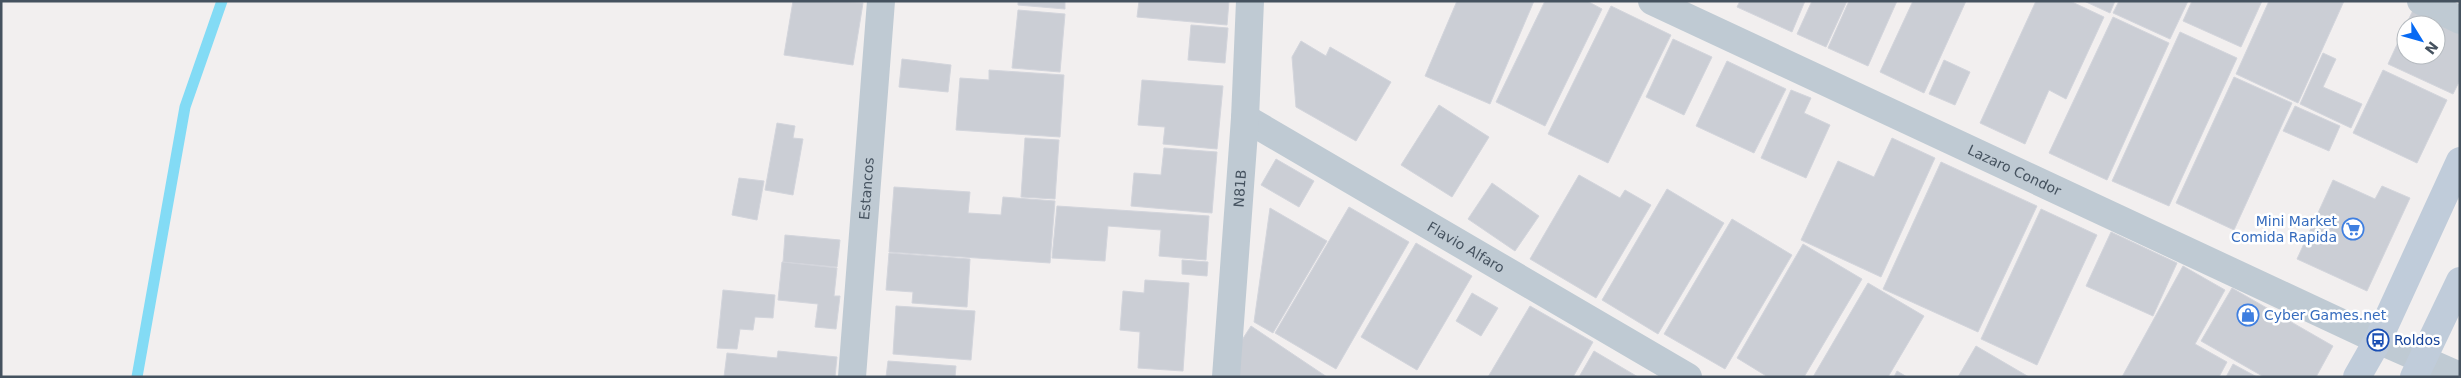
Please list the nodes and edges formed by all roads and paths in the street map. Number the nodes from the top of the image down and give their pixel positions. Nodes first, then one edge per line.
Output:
1 (880, 1) edge
2 (1250, 1) edge
3 (1652, 1) edge
4 (2421, 1) edge
5 (2460, 20) edge
6 (1245, 118) junction
7 (2460, 161) edge
8 (2460, 281) edge
9 (2378, 340) junction
10 (2418, 368) edge
11 (2460, 376) edge
12 (852, 377) edge
13 (1226, 377) edge
14 (1688, 377) edge
15 (2356, 377) edge

1 - 12 street, Estancos
2 - 6 street, N81B
3 - 9 street, Lazaro Condor
4 - 5 street
6 - 13 street, N81B
6 - 14 street, Flavio Alfaro
7 - 9 main road
8 - 10 main road
9 - 10 street, Lazaro Condor
9 - 15 main road
10 - 11 street, Lazaro Condor

